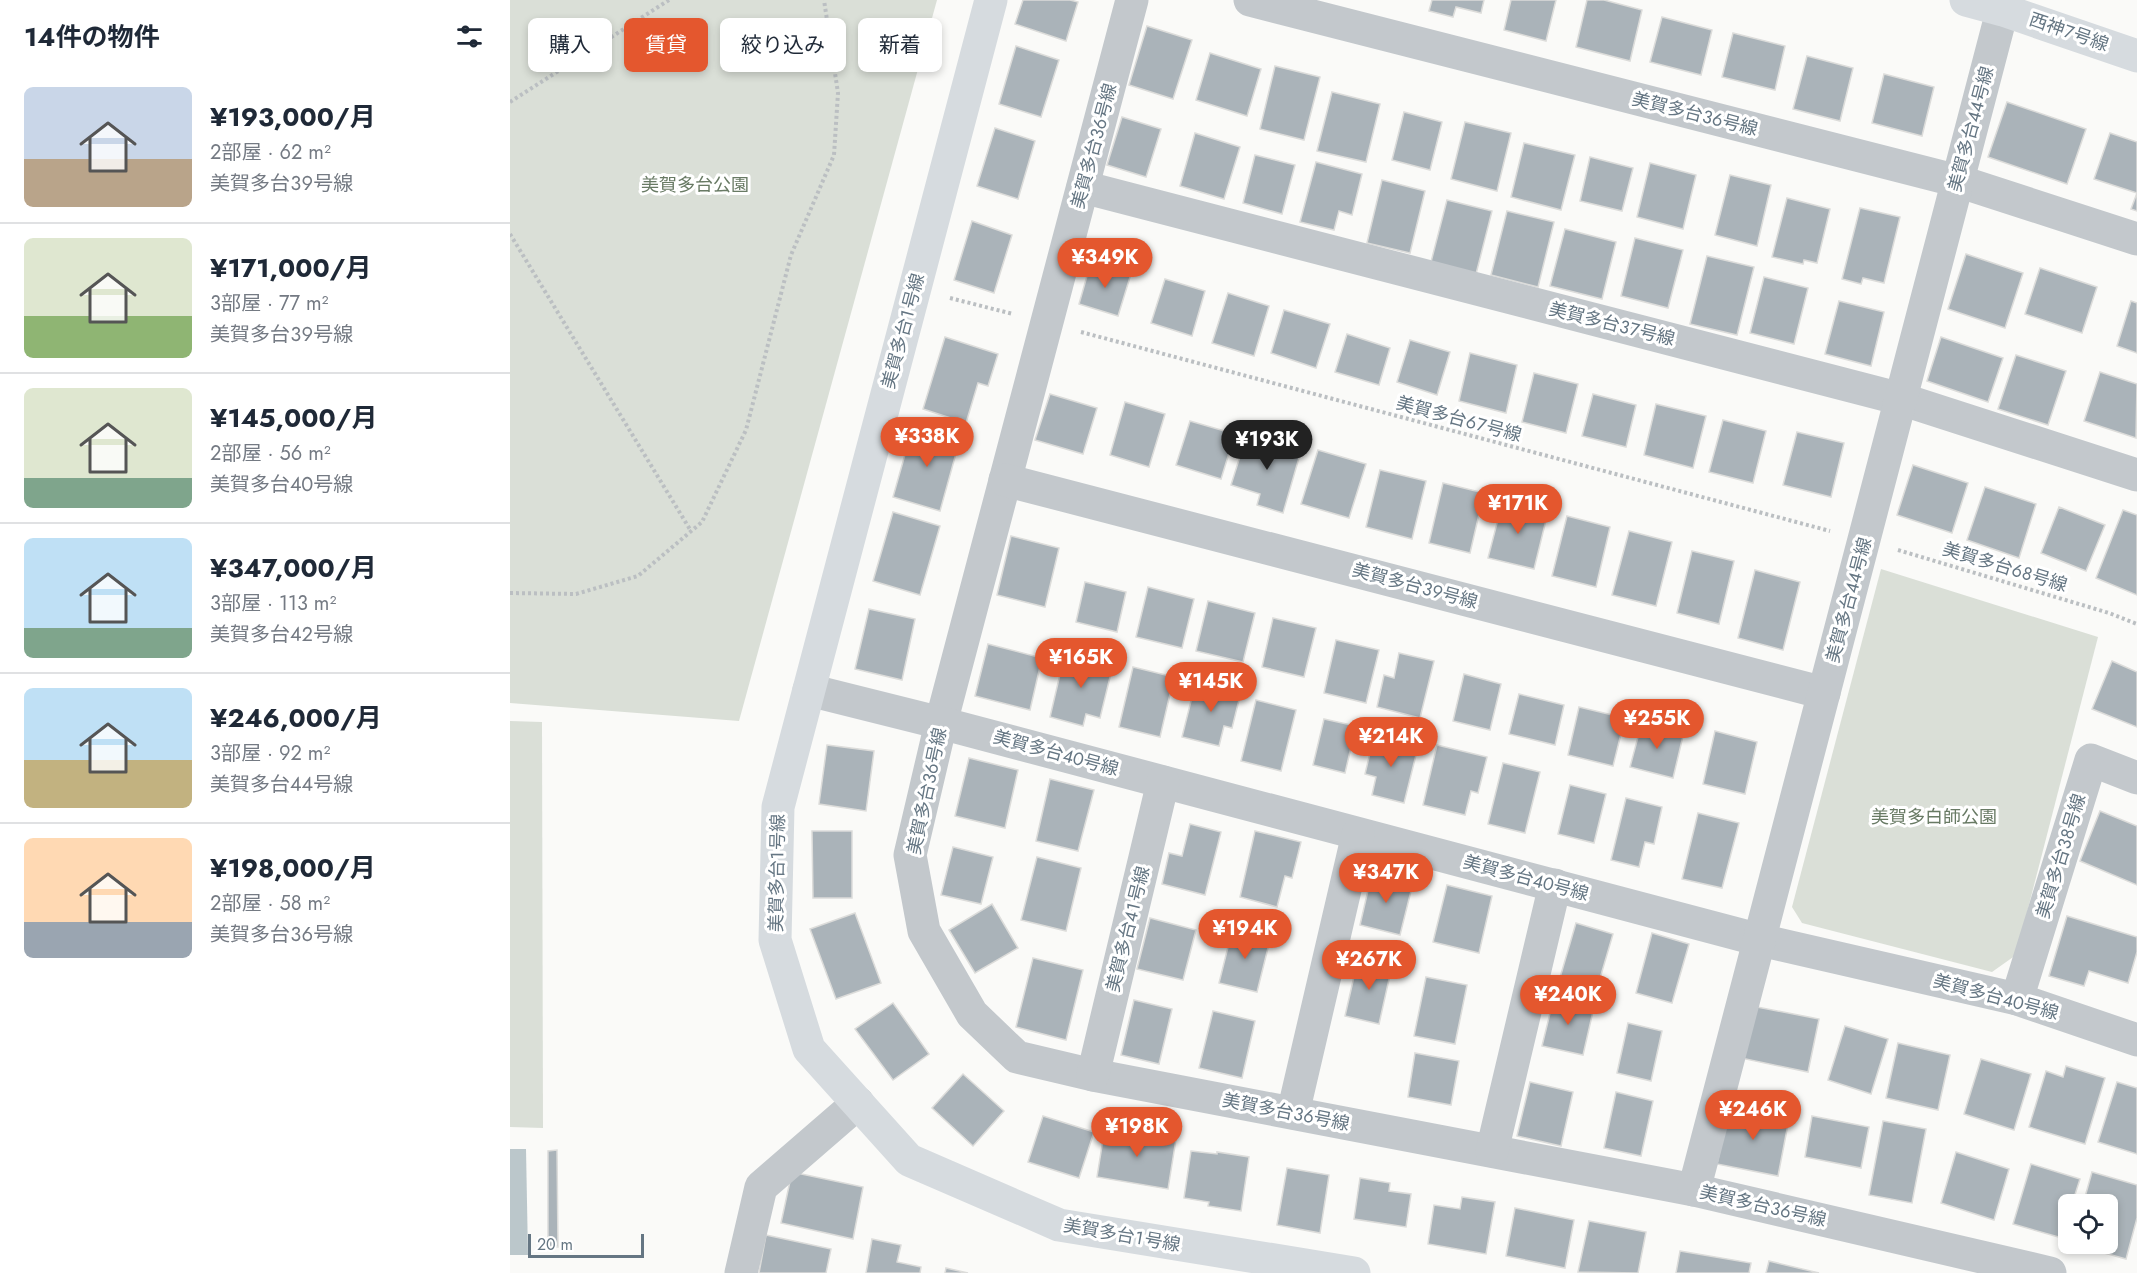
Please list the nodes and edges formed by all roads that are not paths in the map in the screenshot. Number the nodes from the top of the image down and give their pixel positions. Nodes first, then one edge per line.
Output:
1 (991, 0) edge
2 (1132, 0) edge
3 (1250, 0) edge
4 (1966, 0) edge
5 (2004, 5) edge
6 (2137, 56) edge
7 (1958, 181) junction
8 (1083, 188) junction
9 (2137, 239) edge
10 (1901, 399) junction
11 (2137, 476) edge
12 (1005, 480) junction
13 (809, 690) junction
14 (1824, 693) junction
15 (941, 723) junction
16 (2137, 778) edge
17 (1163, 782) junction
18 (1358, 834) junction
19 (1555, 885) junction
20 (1760, 939) junction
21 (2017, 999) junction
22 (2137, 1040) edge
23 (1093, 1075) junction
24 (858, 1103) junction
25 (1293, 1113) junction
26 (1492, 1151) junction
27 (1694, 1190) junction
28 (741, 1273) edge
29 (1354, 1273) edge
30 (2050, 1273) edge

1 - 13 street, 美賀多台１号線
2 - 8 street, 美賀多台３６号線
3 - 7 street, 美賀多台３６号線
4 - 5 street, 西神７号線
5 - 6 street, 西神７号線
5 - 7 street, 美賀多台４４号線
7 - 9 street, 美賀多台３６号線
7 - 10 street, 美賀多台４４号線
8 - 10 street, 美賀多台３７号線
8 - 12 street, 美賀多台３６号線
10 - 11 street, 美賀多台３７号線
10 - 14 street, 美賀多台４４号線
12 - 14 street, 美賀多台３９号線
12 - 15 street, 美賀多台３６号線
13 - 15 street, 美賀多台４０号線
13 - 24 street, 美賀多台１号線
14 - 20 street, 美賀多台４４号線
15 - 17 street, 美賀多台４０号線
15 - 23 street, 美賀多台３６号線
16 - 21 street, 美賀多台３８号線
17 - 18 street, 美賀多台４０号線
17 - 23 street, 美賀多台４１号線
18 - 19 street, 美賀多台４０号線
18 - 25 street
19 - 20 street, 美賀多台４０号線
19 - 26 street
20 - 21 street, 美賀多台４０号線
20 - 27 street, 美賀多台４４号線
21 - 22 street, 美賀多台４０号線
23 - 25 street, 美賀多台３６号線
24 - 28 street
24 - 29 street, 美賀多台１号線
25 - 26 street, 美賀多台３６号線
26 - 27 street, 美賀多台３６号線
27 - 30 street, 美賀多台３６号線

